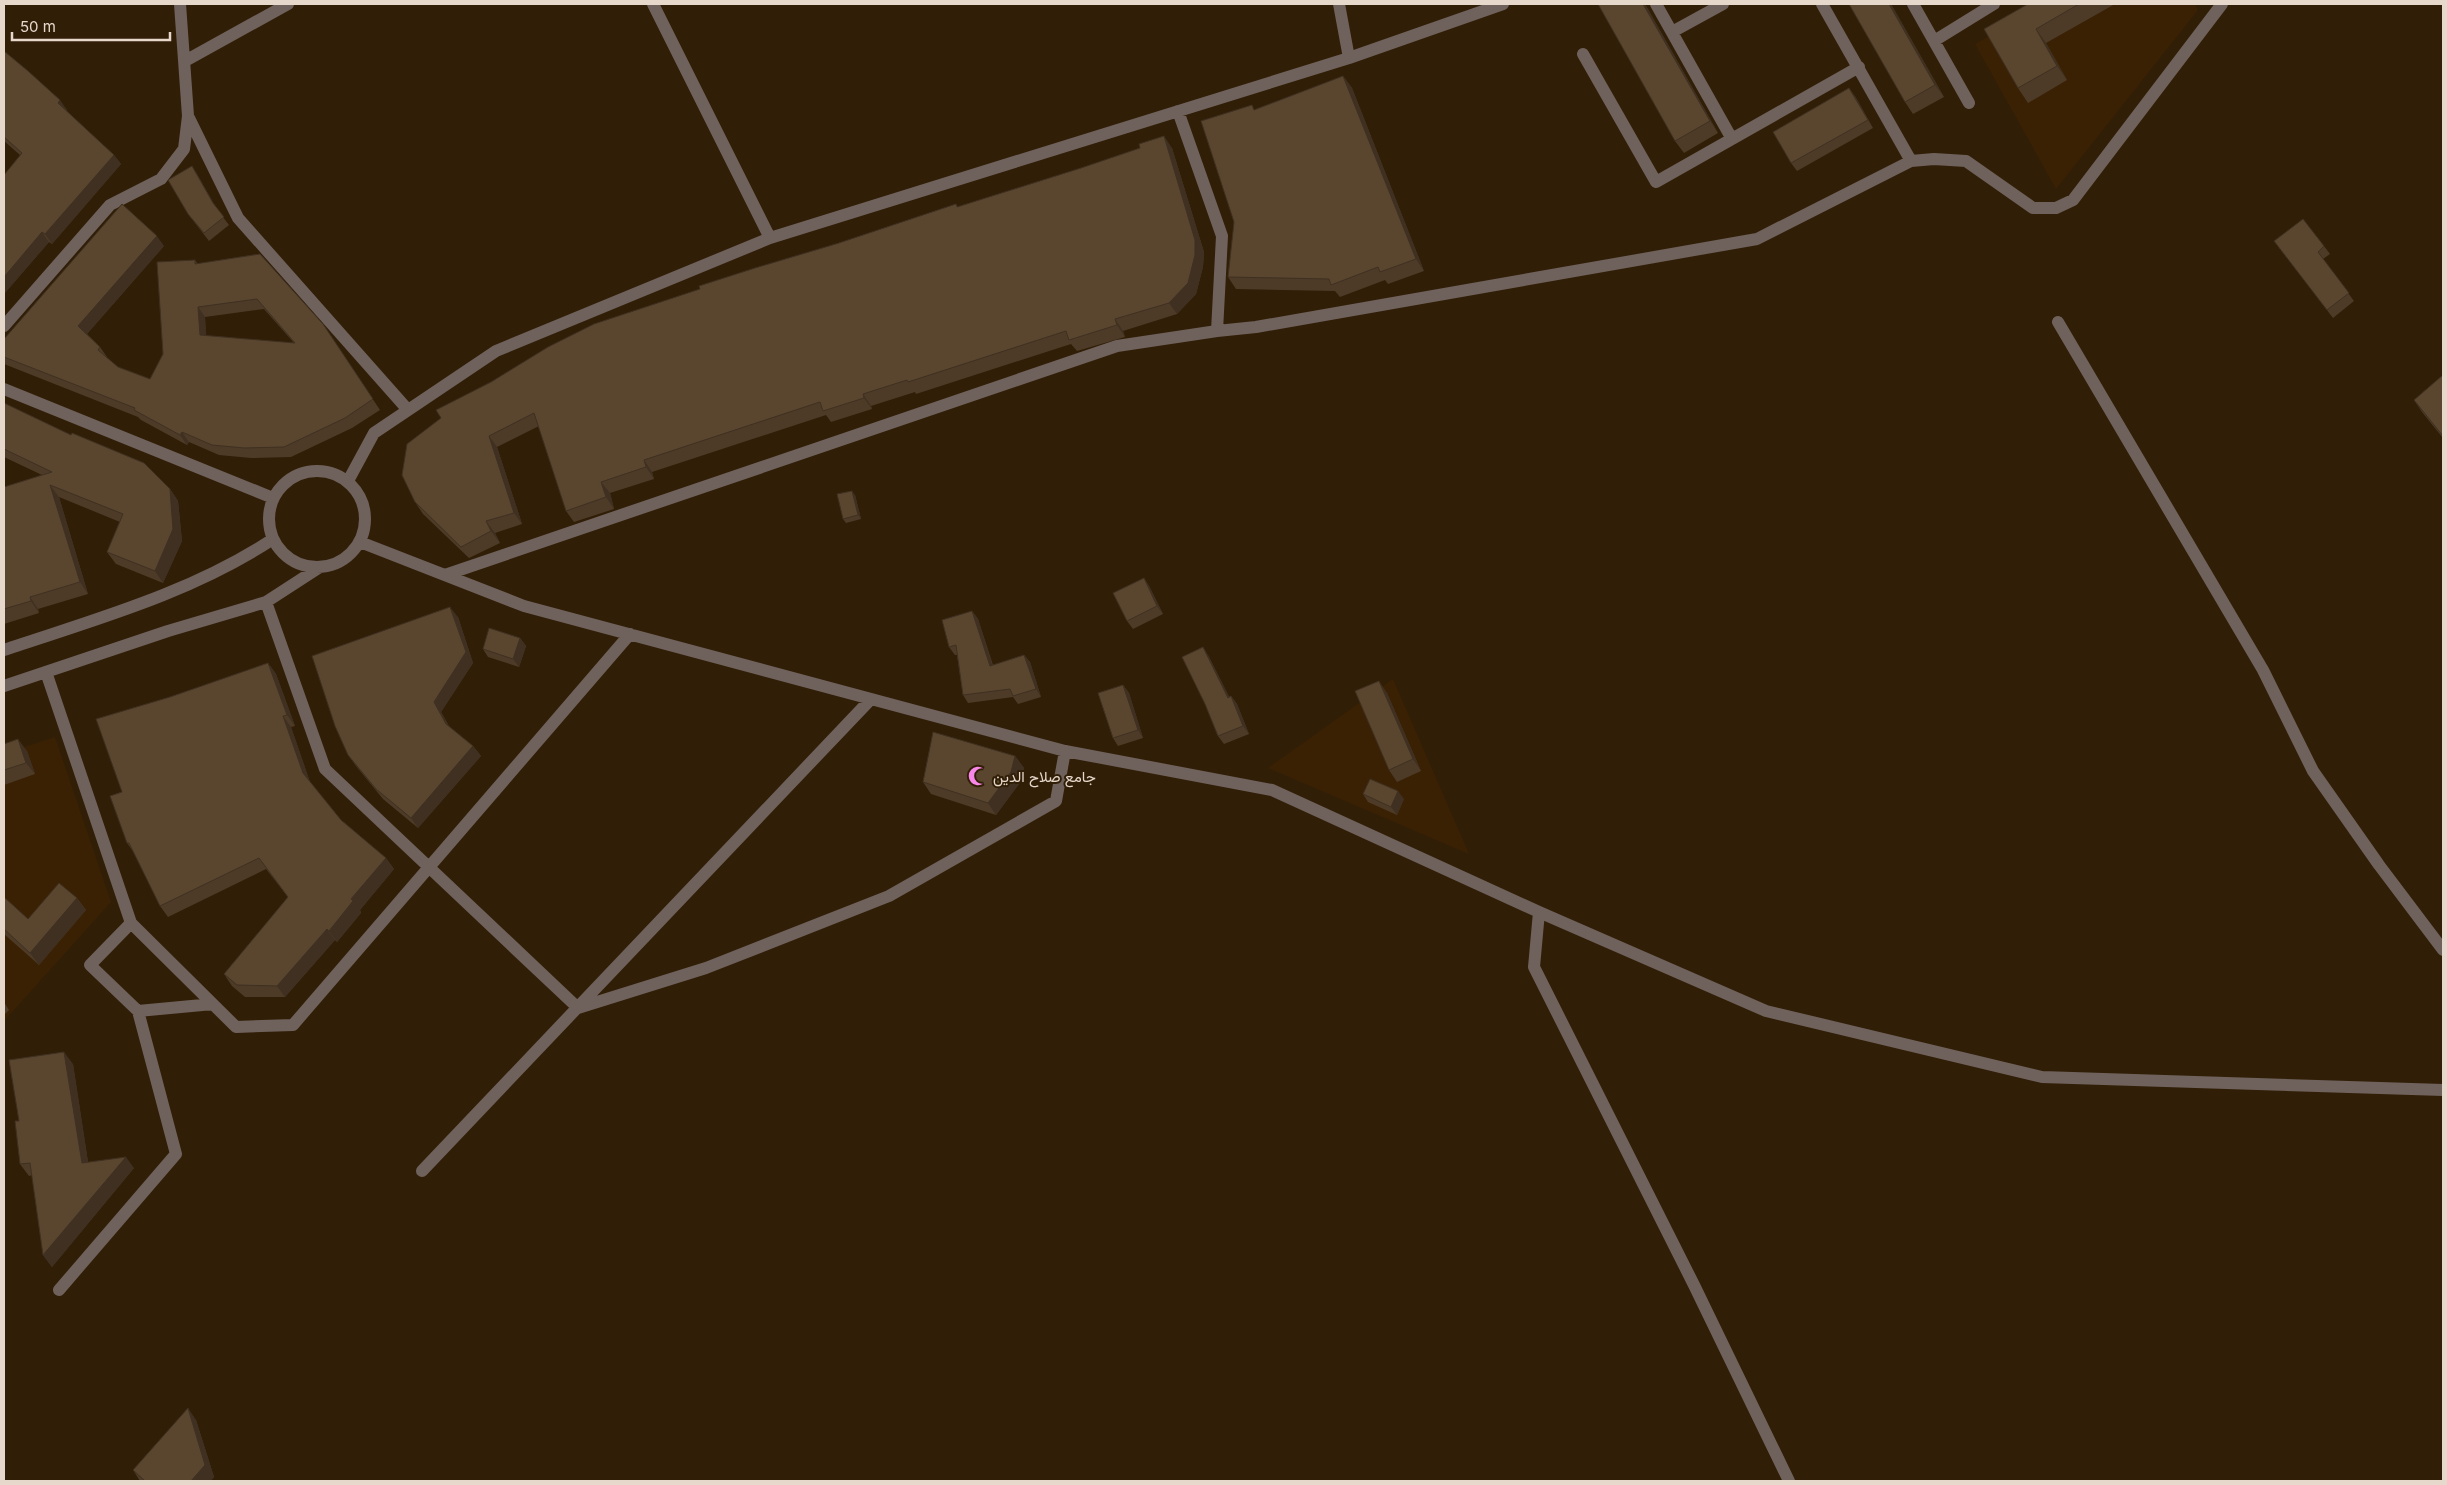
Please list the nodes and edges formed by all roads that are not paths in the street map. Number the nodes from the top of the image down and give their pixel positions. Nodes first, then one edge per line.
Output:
1 (180, 4) edge
2 (288, 4) edge
3 (652, 4) edge
4 (1339, 4) edge
5 (1502, 4) edge
6 (1656, 4) edge
7 (1723, 4) edge
8 (1822, 4) edge
9 (1913, 4) edge
10 (1994, 4) edge
11 (2222, 4) edge
12 (1672, 32) junction
13 (1934, 41) junction
14 (1583, 54) dead end
15 (1349, 58) junction
16 (185, 61) junction
17 (1859, 67) junction
18 (1969, 103) dead end
19 (1178, 111) junction
20 (188, 116) junction
21 (1732, 139) junction
22 (1912, 161) junction
23 (770, 238) junction
24 (2058, 322) dead end
25 (4, 326) edge
26 (1216, 331) junction
27 (4, 389) edge
28 (408, 410) junction
29 (348, 481) junction
30 (273, 498) junction
31 (273, 540) junction
32 (360, 542) junction
33 (320, 568) junction
34 (445, 575) junction
35 (266, 602) junction
36 (630, 634) junction
37 (4, 650) edge
38 (46, 672) junction
39 (4, 686) edge
40 (871, 699) junction
41 (1065, 751) junction
42 (429, 867) junction
43 (1538, 912) junction
44 (130, 922) junction
45 (2443, 950) edge
46 (213, 1004) junction
47 (578, 1008) junction
48 (138, 1011) junction
49 (2443, 1090) edge
50 (422, 1171) dead end
51 (59, 1290) dead end
52 (1789, 1481) edge

1 - 16 street
2 - 16 street
3 - 23 street
4 - 15 street
5 - 15 street
6 - 12 street
7 - 12 street
8 - 17 street
9 - 13 street
10 - 13 street
11 - 22 street
12 - 21 street
13 - 18 street
14 - 21 street
15 - 19 street
16 - 20 street
17 - 21 street
17 - 22 street
19 - 23 street
19 - 26 street
20 - 25 street
20 - 28 street
22 - 26 street
23 - 28 street
24 - 45 street
26 - 34 street
27 - 30 street
28 - 29 street
29 - 30 street
29 - 32 street
30 - 31 street
31 - 33 street
31 - 37 street
32 - 33 street
32 - 34 street
33 - 35 street
34 - 36 street
35 - 38 street
35 - 42 street
36 - 40 street
36 - 42 street
38 - 39 street
38 - 44 street
40 - 41 street
40 - 47 street
41 - 43 street
41 - 47 street
42 - 46 street
42 - 47 street
43 - 49 street
43 - 52 street
44 - 46 street
44 - 48 street
46 - 48 street
47 - 50 street
48 - 51 street

